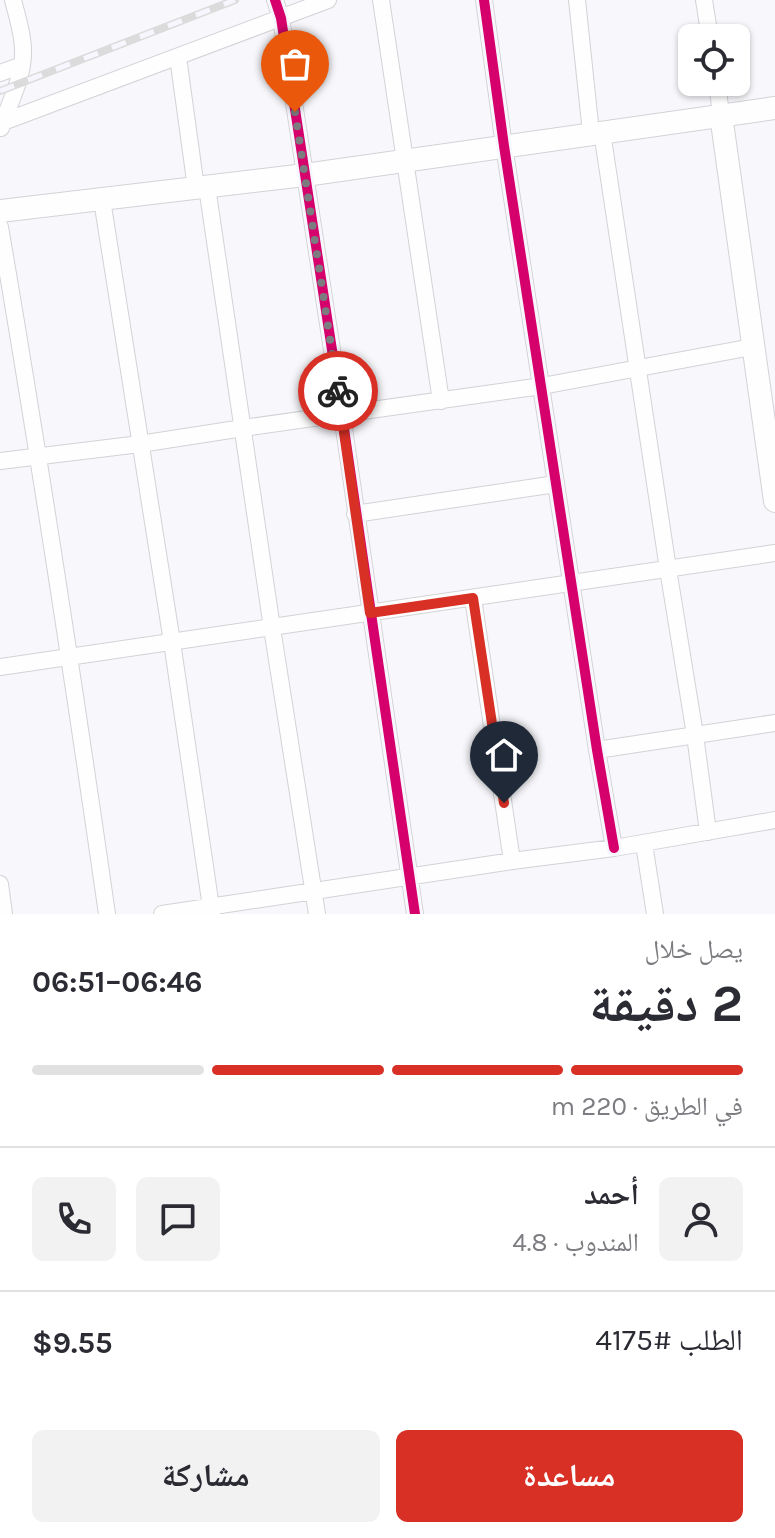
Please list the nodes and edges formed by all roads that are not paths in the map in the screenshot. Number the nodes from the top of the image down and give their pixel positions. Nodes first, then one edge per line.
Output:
1 (13, 0) edge
2 (275, 0) edge
3 (328, 0) edge
4 (381, 0) edge
5 (484, 0) edge
6 (577, 0) edge
7 (704, 0) edge
8 (281, 18) junction
9 (708, 24) edge
10 (178, 57) junction
11 (22, 65) junction
12 (0, 73) edge
13 (719, 96) edge
14 (775, 108) edge
15 (721, 115) junction
16 (1, 126) edge
17 (597, 132) junction
18 (504, 146) junction
19 (406, 161) junction
20 (305, 175) junction
21 (202, 188) junction
22 (102, 200) junction
23 (0, 211) edge
24 (0, 227) edge
25 (752, 347) junction
26 (639, 369) junction
27 (542, 386) junction
28 (441, 401) junction
29 (342, 415) junction
30 (769, 422) edge
31 (243, 428) junction
32 (140, 444) junction
33 (39, 457) junction
34 (0, 461) edge
35 (556, 484) junction
36 (775, 501) edge
37 (355, 514) junction
38 (775, 553) edge
39 (668, 569) junction
40 (572, 583) junction
41 (473, 598) junction
42 (370, 613) junction
43 (272, 628) junction
44 (172, 642) junction
45 (70, 656) junction
46 (0, 667) edge
47 (775, 723) edge
48 (695, 735) junction
49 (597, 750) junction
50 (775, 820) edge
51 (708, 832) junction
52 (644, 844) junction
53 (614, 848) junction
54 (512, 861) junction
55 (409, 876) junction
56 (0, 884) edge
57 (313, 892) junction
58 (211, 910) edge
59 (4, 914) edge
60 (107, 914) edge
61 (162, 914) edge
62 (317, 914) edge
63 (415, 914) edge
64 (655, 914) edge

1 - 11 street
2 - 8 street
3 - 8 street
4 - 19 street
5 - 18 street
6 - 17 street
7 - 9 street
8 - 10 street
8 - 20 street
10 - 16 street
10 - 21 street
11 - 12 street
11 - 16 street
13 - 15 street
14 - 15 main road
15 - 17 main road
15 - 25 main road
17 - 18 main road
17 - 26 street
18 - 19 main road
18 - 27 street
19 - 20 main road
19 - 28 street
20 - 21 main road
20 - 29 street
21 - 22 main road
21 - 31 street
22 - 23 main road
22 - 32 street
24 - 33 street
25 - 26 street
25 - 30 main road
26 - 27 street
26 - 39 street
27 - 28 street
27 - 35 street
28 - 29 street
29 - 31 street
29 - 37 street
30 - 36 main road
31 - 32 street
31 - 43 street
32 - 33 street
32 - 44 street
33 - 34 street
33 - 45 street
35 - 37 street
35 - 40 street
37 - 42 street
38 - 39 street
39 - 40 street
39 - 48 street
40 - 41 street
40 - 49 street
41 - 42 street
41 - 54 street
42 - 43 street
42 - 55 street
43 - 44 street
43 - 57 street
44 - 45 street
44 - 58 street
45 - 46 street
45 - 60 street
47 - 48 street
48 - 49 street
48 - 51 street
49 - 53 street
50 - 51 street
51 - 52 street
52 - 53 street
52 - 64 street
53 - 54 street
54 - 55 street
55 - 57 street
55 - 63 street
56 - 59 street
57 - 58 street
57 - 62 street
58 - 61 street

